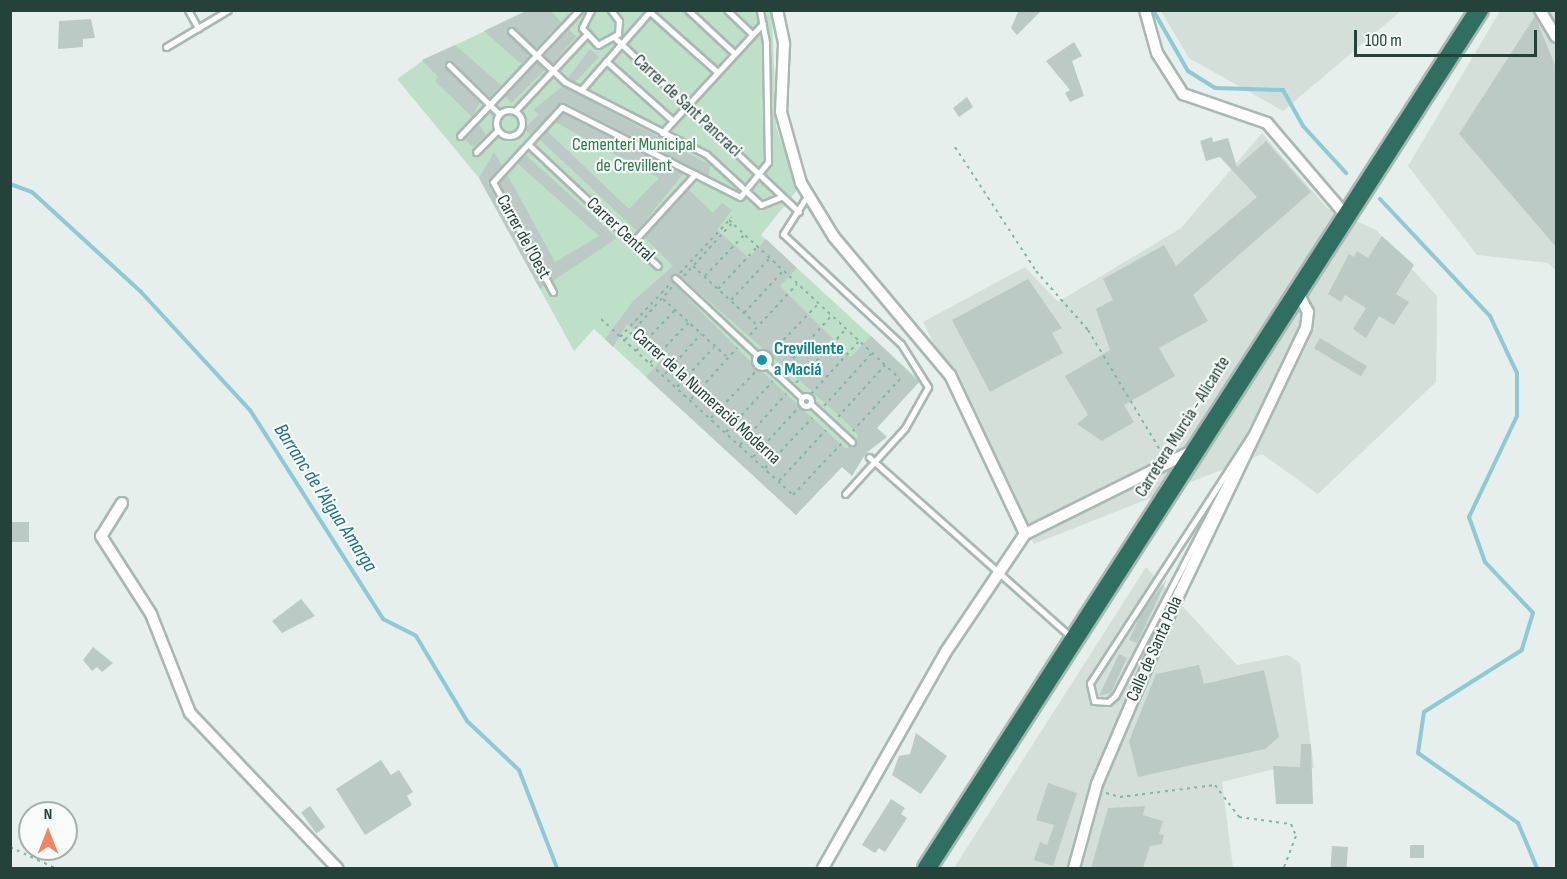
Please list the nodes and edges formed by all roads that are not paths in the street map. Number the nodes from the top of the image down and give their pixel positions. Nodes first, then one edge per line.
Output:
1 (188, 10) edge
2 (228, 10) edge
3 (591, 10) edge
4 (611, 10) edge
5 (688, 10) edge
6 (727, 10) edge
7 (759, 10) edge
8 (777, 10) edge
9 (1145, 10) edge
10 (1479, 10) edge
11 (1540, 10) edge
12 (578, 11) edge
13 (650, 11) edge
14 (585, 16) junction
15 (763, 23) junction
16 (198, 28) junction
17 (511, 31) dead end
18 (752, 34) junction
19 (585, 36) junction
20 (1557, 37) edge
21 (615, 38) junction
22 (621, 43) junction
23 (166, 46) dead end
24 (734, 54) junction
25 (537, 55) junction
26 (606, 61) junction
27 (450, 65) dead end
28 (554, 70) junction
29 (717, 72) junction
30 (581, 90) junction
31 (489, 105) junction
32 (686, 106) junction
33 (515, 111) junction
34 (499, 114) junction
35 (673, 121) junction
36 (498, 130) junction
37 (662, 133) junction
38 (460, 136) dead end
39 (528, 144) junction
40 (476, 152) dead end
41 (695, 174) junction
42 (760, 174) junction
43 (747, 189) junction
44 (808, 195) junction
45 (781, 197) junction
46 (799, 212) junction
47 (1344, 213) junction
48 (633, 242) junction
49 (658, 266) dead end
50 (675, 278) dead end
51 (1296, 289) junction
52 (553, 292) dead end
53 (757, 355) junction
54 (763, 366) junction
55 (1251, 435) junction
56 (852, 442) dead end
57 (1192, 451) junction
58 (872, 459) junction
59 (844, 494) dead end
60 (122, 503) dead end
61 (1025, 534) junction
62 (998, 575) junction
63 (1073, 639) junction
64 (337, 868) edge
65 (823, 868) edge
66 (927, 868) edge
67 (1074, 868) edge

1 - 16 lane
2 - 16 lane
3 - 14 lane
4 - 21 lane
5 - 24 lane
6 - 18 lane
7 - 15 lane
8 - 44 street
9 - 47 street
10 - 47 highway, Carretera Murcia - Alicante
11 - 20 street
12 - 14 lane
12 - 25 lane
13 - 22 lane
13 - 29 lane
14 - 19 lane
15 - 18 lane
15 - 42 lane
16 - 23 lane
17 - 25 lane
18 - 24 lane
19 - 21 lane
19 - 28 lane
21 - 22 lane, Carrer de Sant Pancraci
22 - 26 lane
22 - 32 lane, Carrer de Sant Pancraci
24 - 29 lane
25 - 28 lane
25 - 31 lane
26 - 30 lane
26 - 35 lane
27 - 31 lane
28 - 30 lane
28 - 33 lane
29 - 32 lane
30 - 37 lane
31 - 34 lane
31 - 38 lane
32 - 35 lane
32 - 42 lane, Carrer de Sant Pancraci
33 - 34 lane
33 - 36 lane
34 - 36 lane
35 - 37 lane
36 - 40 lane
37 - 43 lane
39 - 41 lane
39 - 48 lane, Carrer Central
39 - 52 lane, Carrer de l'Oest
41 - 43 lane
41 - 48 lane
42 - 43 lane
42 - 45 lane, Carrer de Sant Pancraci
43 - 45 lane
44 - 46 lane
44 - 61 street
45 - 46 lane, Carrer de Sant Pancraci
46 - 58 lane
47 - 51 highway, Carretera Murcia - Alicante
48 - 49 lane, Carrer Central
50 - 53 lane
51 - 55 street, Calle de Santa Pola
51 - 57 highway, Carretera Murcia - Alicante
53 - 54 lane
53 - 54 lane
54 - 56 lane
55 - 55 lane
55 - 67 street, Calle de Santa Pola
57 - 61 street
57 - 63 highway, Carretera Murcia - Alicante
58 - 59 lane
58 - 62 lane
60 - 64 street
61 - 62 street
62 - 63 lane
62 - 65 street
63 - 66 highway, Carretera Murcia - Alicante

